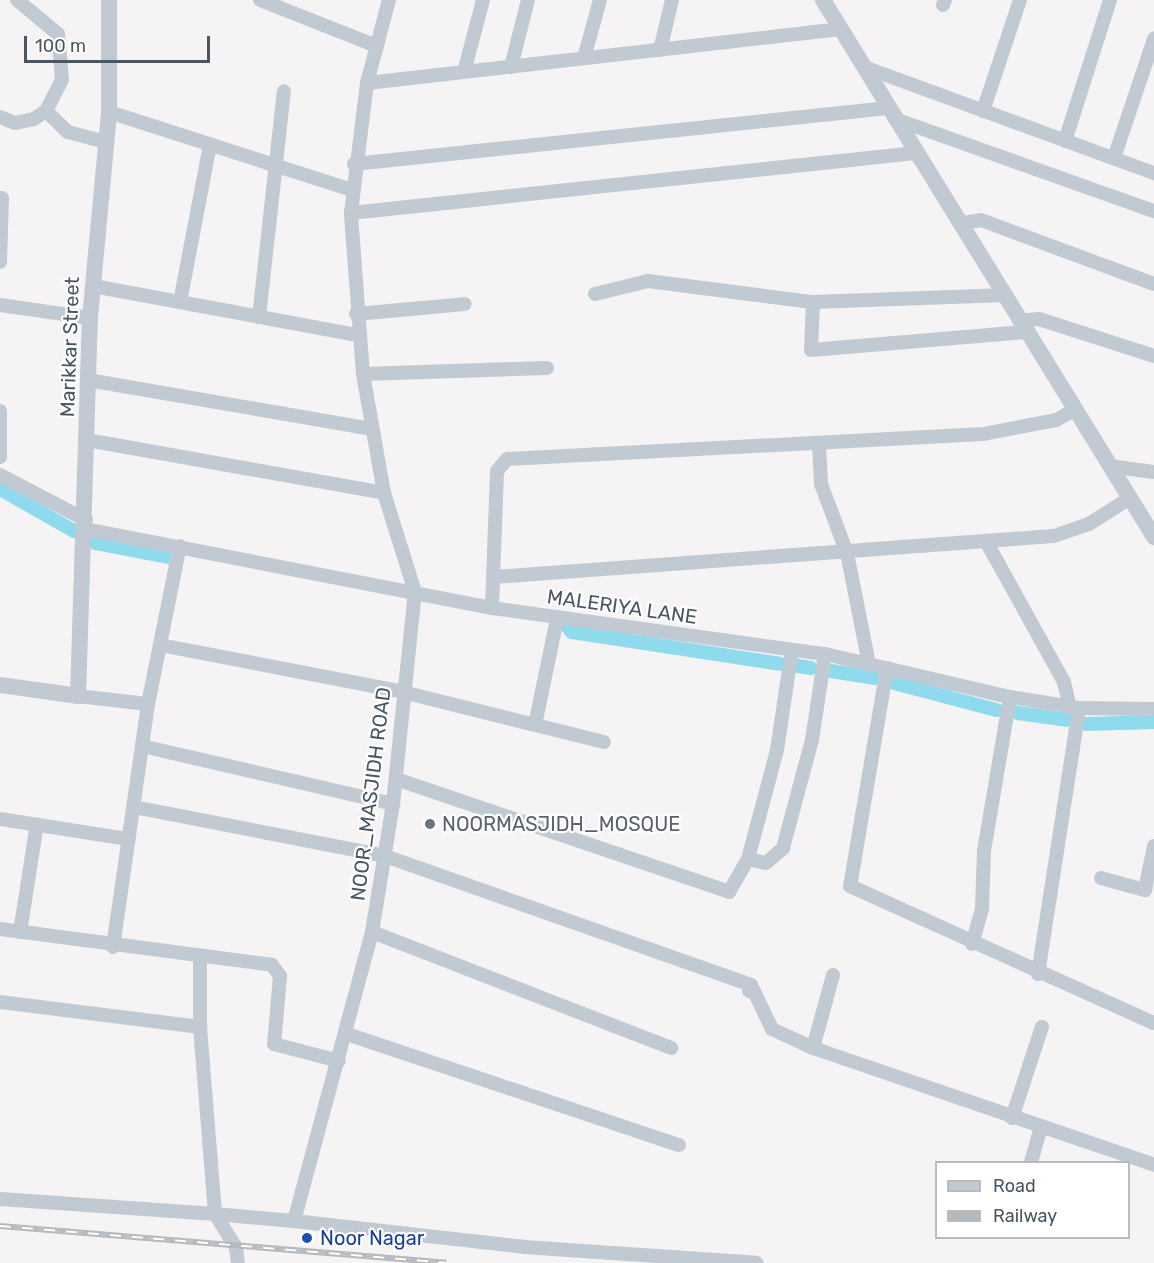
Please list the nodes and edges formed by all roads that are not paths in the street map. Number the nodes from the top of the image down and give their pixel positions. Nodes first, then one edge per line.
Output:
1 (17, 0) edge
2 (109, 0) edge
3 (260, 0) edge
4 (389, 0) edge
5 (483, 0) edge
6 (528, 0) edge
7 (600, 0) edge
8 (672, 0) edge
9 (823, 0) edge
10 (1020, 0) edge
11 (1110, 0) edge
12 (841, 29) junction
13 (1154, 39) edge
14 (377, 46) junction
15 (660, 50) junction
16 (584, 58) junction
17 (511, 67) junction
18 (864, 67) junction
19 (464, 72) junction
20 (367, 83) junction
21 (284, 91) dead end
22 (46, 111) junction
23 (983, 111) junction
24 (109, 112) junction
25 (892, 113) junction
26 (0, 117) edge
27 (1065, 141) junction
28 (105, 142) junction
29 (210, 144) junction
30 (916, 153) junction
31 (1114, 158) junction
32 (354, 164) junction
33 (279, 167) junction
34 (1154, 173) edge
35 (352, 190) junction
36 (2, 198) dead end
37 (1154, 211) edge
38 (351, 213) junction
39 (963, 223) junction
40 (0, 262) edge
41 (1154, 284) edge
42 (93, 286) junction
43 (595, 294) dead end
44 (1000, 295) junction
45 (180, 302) junction
46 (813, 302) junction
47 (465, 304) dead end
48 (0, 305) edge
49 (356, 314) junction
50 (259, 317) junction
51 (90, 318) junction
52 (1022, 326) junction
53 (358, 335) junction
54 (1154, 356) edge
55 (547, 368) dead end
56 (363, 374) junction
57 (88, 380) junction
58 (1074, 410) junction
59 (0, 411) edge
60 (373, 429) junction
61 (87, 440) junction
62 (819, 444) junction
63 (0, 457) edge
64 (1109, 466) junction
65 (1154, 472) edge
66 (0, 475) edge
67 (384, 493) junction
68 (1130, 498) junction
69 (85, 524) junction
70 (1154, 537) edge
71 (987, 543) junction
72 (180, 546) junction
73 (847, 553) junction
74 (494, 577) junction
75 (414, 592) junction
76 (492, 608) junction
77 (557, 619) junction
78 (160, 645) junction
79 (792, 650) junction
80 (825, 654) junction
81 (869, 664) junction
82 (887, 668) junction
83 (0, 685) edge
84 (403, 692) junction
85 (78, 696) junction
86 (1010, 697) junction
87 (148, 704) junction
88 (1075, 708) junction
89 (1154, 709) edge
90 (535, 725) junction
91 (604, 742) dead end
92 (142, 746) junction
93 (396, 779) junction
94 (393, 804) junction
95 (134, 807) junction
96 (0, 819) edge
97 (37, 824) junction
98 (128, 839) junction
99 (1154, 846) edge
100 (385, 856) junction
101 (748, 859) junction
102 (1101, 878) dead end
103 (0, 929) edge
104 (20, 932) junction
105 (372, 932) junction
106 (972, 944) junction
107 (113, 947) junction
108 (200, 956) junction
109 (1038, 974) junction
110 (833, 975) dead end
111 (0, 1002) edge
112 (1154, 1023) edge
113 (200, 1027) junction
114 (1042, 1027) dead end
115 (347, 1034) junction
116 (671, 1048) dead end
117 (813, 1048) junction
118 (339, 1061) junction
119 (1012, 1118) junction
120 (1041, 1127) junction
121 (679, 1145) dead end
122 (1129, 1159) edge
123 (1031, 1161) edge
124 (1154, 1165) edge
125 (0, 1199) edge
126 (215, 1214) junction
127 (294, 1221) junction
128 (238, 1263) edge
129 (756, 1263) edge

1 - 22 street
2 - 24 street, Marikkar Street
3 - 14 street
4 - 14 street
5 - 19 street
6 - 17 street
7 - 16 street
8 - 15 street
9 - 12 street
10 - 23 street
11 - 27 street
12 - 15 street
12 - 18 street
13 - 31 street
14 - 20 street
15 - 16 street
16 - 17 street
17 - 19 street
18 - 23 street
18 - 25 street
19 - 20 street
20 - 32 street
21 - 33 street
22 - 26 street
22 - 28 street
23 - 27 street
24 - 28 street, Marikkar Street
24 - 29 street
25 - 30 street
25 - 32 street
25 - 37 street
27 - 31 street
28 - 42 street, Marikkar Street
29 - 33 street
29 - 45 street
30 - 38 street
30 - 39 street
31 - 34 street
32 - 35 street
33 - 35 street
33 - 50 street
35 - 38 street
36 - 40 street
38 - 49 street
39 - 41 street
39 - 44 street
42 - 45 street
42 - 51 street, Marikkar Street
43 - 46 street
44 - 46 street
44 - 52 street
45 - 50 street
46 - 52 street
47 - 49 street
48 - 51 street
49 - 53 street
50 - 53 street
51 - 57 street, Marikkar Street
52 - 54 street
52 - 58 street
53 - 56 street
55 - 56 street
56 - 60 street
57 - 60 street
57 - 61 street, Marikkar Street
58 - 62 street
58 - 64 street
59 - 63 street
60 - 67 street
61 - 67 street
61 - 69 street, Marikkar Street
62 - 73 street
62 - 74 street
64 - 65 street
64 - 68 street
66 - 69 street, MALERIYA LANE
67 - 75 street
68 - 70 street
68 - 71 street
69 - 72 street, MALERIYA LANE
69 - 85 street, Marikkar Street
71 - 73 street
71 - 88 street
72 - 75 street, MALERIYA LANE
72 - 78 street
73 - 74 street
73 - 81 street
74 - 76 street
75 - 76 street, MALERIYA LANE
75 - 84 street, NOOR_MASJIDH ROAD
76 - 77 street, MALERIYA LANE
77 - 79 street, MALERIYA LANE
77 - 90 street
78 - 84 street
78 - 87 street
79 - 80 street, MALERIYA LANE
79 - 101 street
80 - 81 street, MALERIYA LANE
80 - 101 street
81 - 82 street, MALERIYA LANE
82 - 86 street, MALERIYA LANE
82 - 106 street
83 - 85 street
84 - 90 street
84 - 93 street, NOOR_MASJIDH ROAD
85 - 87 street
86 - 88 street, MALERIYA LANE
86 - 106 street
87 - 92 street
88 - 89 street, MALERIYA LANE
88 - 109 street
90 - 91 street
92 - 94 street
92 - 95 street
93 - 94 street, NOOR_MASJIDH ROAD
93 - 101 street
94 - 100 street, NOOR_MASJIDH ROAD
95 - 98 street
95 - 100 street
96 - 97 street
97 - 98 street
97 - 104 street
98 - 107 street
99 - 102 street
100 - 105 street, NOOR_MASJIDH ROAD
100 - 117 street
103 - 104 street
104 - 107 street
105 - 115 street, NOOR_MASJIDH ROAD
105 - 116 street
106 - 109 street
107 - 108 street
108 - 113 street
108 - 118 street
109 - 112 street
110 - 117 street
111 - 113 street
113 - 126 street
114 - 119 street
115 - 118 street, NOOR_MASJIDH ROAD
115 - 121 street
117 - 119 street
118 - 127 street, NOOR_MASJIDH ROAD
119 - 120 street
120 - 122 street
120 - 123 street
122 - 124 street
125 - 126 street
126 - 127 street
126 - 128 street
127 - 129 street

